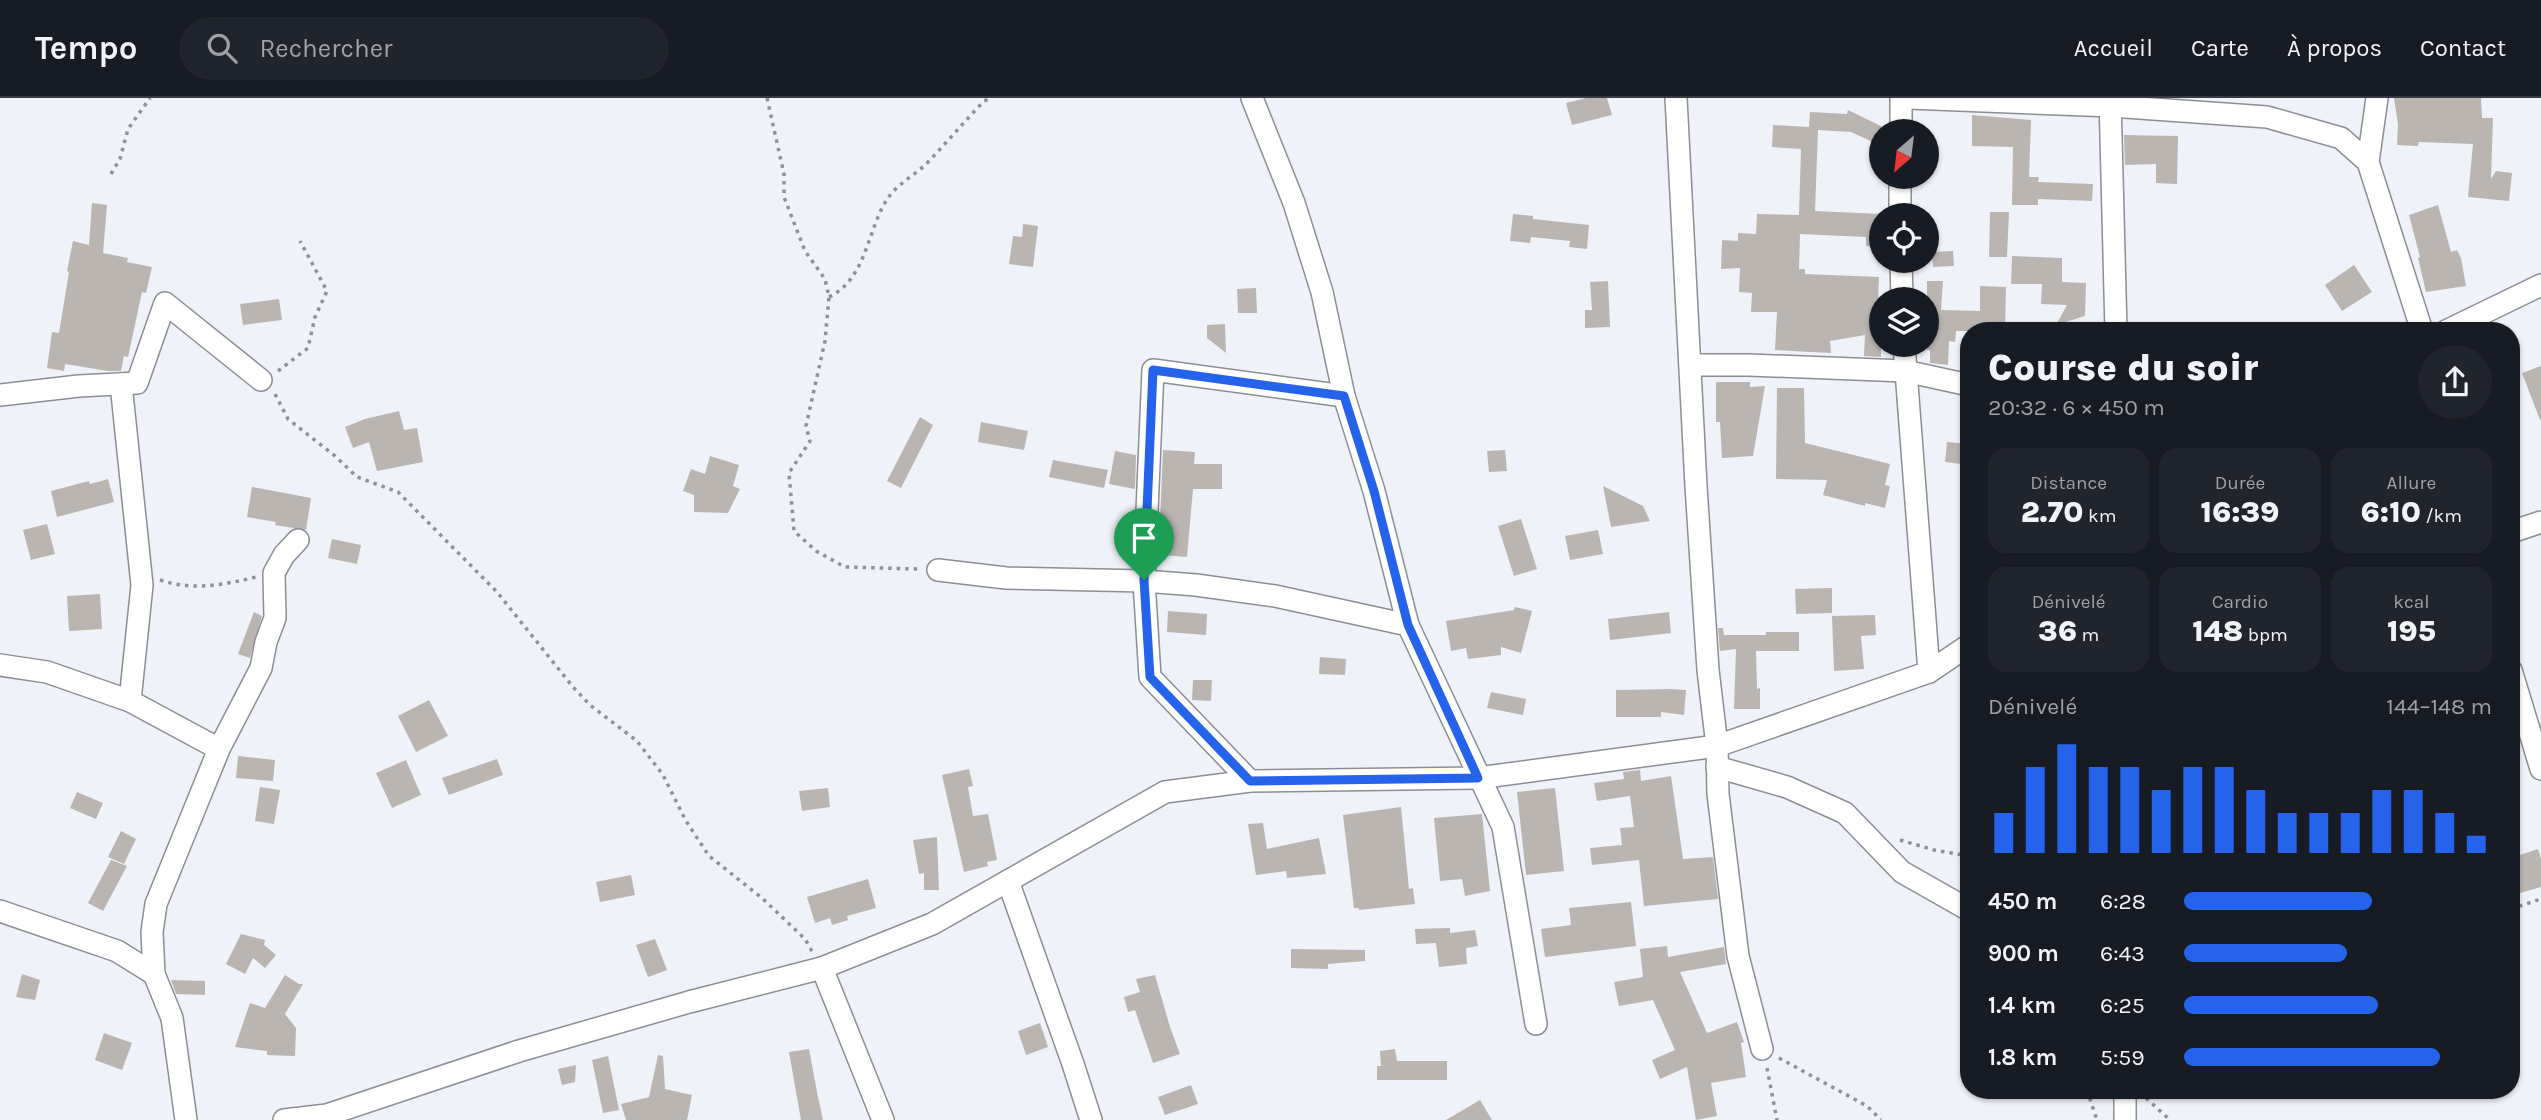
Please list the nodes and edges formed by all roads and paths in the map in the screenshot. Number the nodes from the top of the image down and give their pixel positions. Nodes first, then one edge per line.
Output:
1 (150, 98) edge
2 (767, 98) edge
3 (992, 98) edge
4 (1252, 98) edge
5 (1676, 98) edge
6 (1901, 98) edge
7 (1908, 98) edge
8 (2377, 98) edge
9 (2110, 102) edge
10 (1900, 119) edge
11 (2368, 162) junction
12 (111, 174) dead end
13 (300, 241) dead end
14 (2541, 285) edge
15 (829, 297) junction
16 (2116, 322) edge
17 (2419, 322) edge
18 (2465, 322) edge
19 (1904, 357) edge
20 (1690, 365) junction
21 (1905, 371) junction
22 (1960, 383) edge
23 (121, 384) junction
24 (267, 386) junction
25 (0, 395) edge
26 (1344, 396) junction
27 (2541, 522) edge
28 (2520, 528) edge
29 (291, 548) joint
30 (938, 570) joint
31 (1144, 580) junction
32 (142, 585) junction
33 (1408, 625) junction
34 (1960, 651) edge
35 (0, 665) edge
36 (1929, 672) junction
37 (2520, 700) edge
38 (130, 701) junction
39 (1717, 746) junction
40 (219, 749) junction
41 (1717, 768) junction
42 (2541, 769) edge
43 (1478, 778) junction
44 (1250, 781) junction
45 (1870, 837) junction
46 (1960, 854) edge
47 (1008, 881) junction
48 (2541, 899) edge
49 (1960, 905) edge
50 (2520, 906) edge
51 (0, 911) edge
52 (822, 968) junction
53 (154, 974) junction
54 (1536, 1024) dead end
55 (1762, 1049) junction
56 (2090, 1099) edge
57 (2125, 1099) edge
58 (2146, 1099) edge
59 (1084, 1118) edge
60 (186, 1120) edge
61 (284, 1120) edge
62 (883, 1120) edge
63 (1777, 1120) edge
64 (1881, 1120) edge
65 (2097, 1120) edge
66 (2124, 1120) edge
67 (2170, 1120) edge

1 - 12 path
2 - 15 path
3 - 15 path
4 - 26 street
5 - 20 street
6 - 10 street
7 - 9 street
8 - 11 street
9 - 11 street
9 - 16 street
11 - 17 street
13 - 24 path
14 - 18 street
15 - 30 path
19 - 21 street
20 - 21 street
20 - 39 street
21 - 22 street
21 - 36 street
23 - 24 street
23 - 25 street
23 - 32 street
24 - 52 path
26 - 31 street
26 - 33 street
27 - 28 street
29 - 32 path
29 - 40 street
30 - 31 street
31 - 33 street
31 - 44 street
32 - 38 street
33 - 43 street
34 - 36 street
35 - 38 street
36 - 39 street
37 - 42 street
38 - 40 street
39 - 41 street
39 - 43 street
40 - 53 street
41 - 45 street
41 - 55 street
43 - 44 street
43 - 54 street
44 - 47 street
45 - 46 path
45 - 49 street
47 - 52 street
47 - 59 street
48 - 50 path
51 - 53 street
52 - 61 street
52 - 62 street
53 - 60 street
55 - 63 path
55 - 64 path
56 - 65 path
57 - 66 street
58 - 67 path

